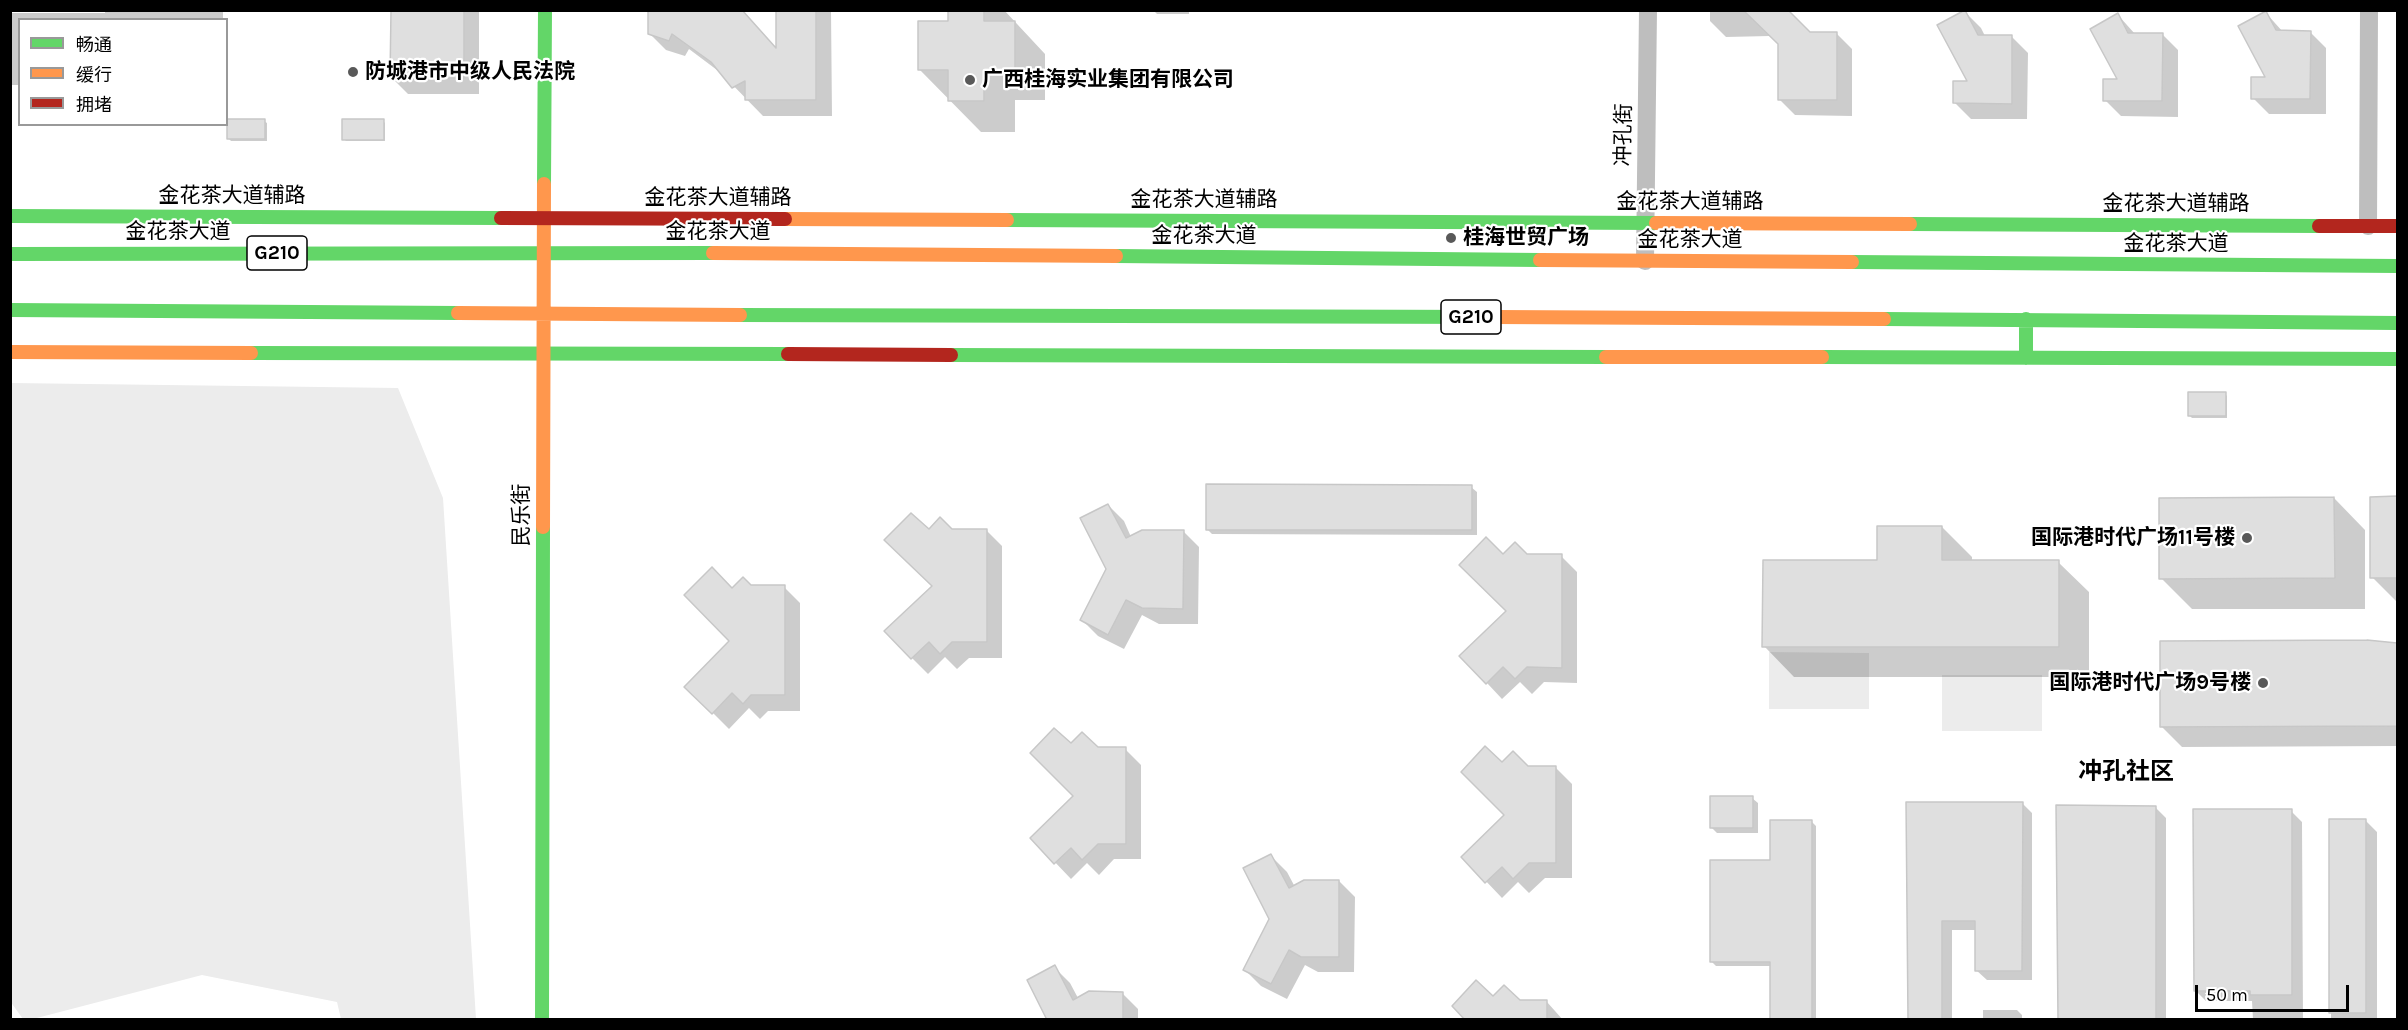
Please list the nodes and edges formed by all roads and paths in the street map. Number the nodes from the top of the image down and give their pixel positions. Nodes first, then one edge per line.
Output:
1 (545, 10) edge
2 (1648, 10) edge
3 (2369, 10) edge
4 (10, 216) edge
5 (544, 218) junction
6 (1645, 223) junction
7 (2368, 226) junction
8 (2397, 226) edge
9 (544, 252) junction
10 (10, 254) edge
11 (1645, 261) junction
12 (2397, 266) edge
13 (10, 310) edge
14 (544, 314) junction
15 (2026, 319) junction
16 (2397, 323) edge
17 (10, 352) edge
18 (544, 353) junction
19 (2026, 358) junction
20 (2397, 359) edge
21 (542, 1020) edge

1 - 5 main road, 民乐街
2 - 6 street, 冲孔街
3 - 7 street
4 - 5 main road, 金花茶大道辅路
5 - 6 main road, 金花茶大道辅路
5 - 9 main road, 民乐街
6 - 7 main road, 金花茶大道辅路
6 - 11 street, 冲孔街
7 - 8 main road, 金花茶大道辅路
9 - 10 main road, 金花茶大道 / G210
9 - 11 main road, 金花茶大道 / G210
9 - 14 main road, 民乐街
11 - 12 main road, 金花茶大道 / G210
13 - 14 main road, G210
14 - 15 main road, G210
14 - 18 main road, 民乐街
15 - 16 main road, G210
15 - 19 main road
17 - 18 main road
18 - 19 main road
18 - 21 main road, 民乐街
19 - 20 main road

